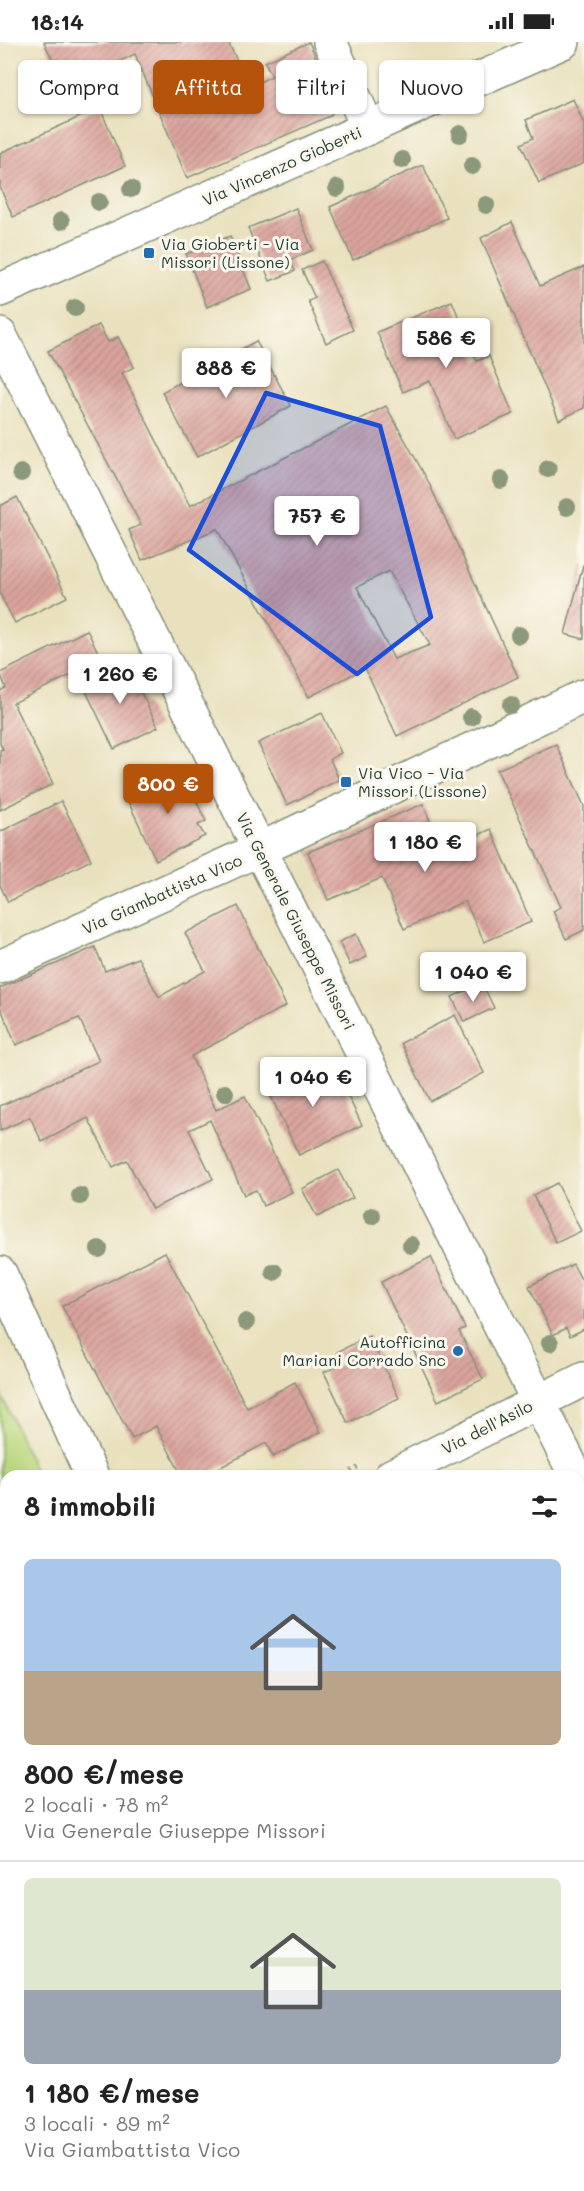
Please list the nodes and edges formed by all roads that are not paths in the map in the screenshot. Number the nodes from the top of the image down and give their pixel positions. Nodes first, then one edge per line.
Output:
1 (330, 42) edge
2 (563, 42) edge
3 (368, 128) junction
4 (0, 290) edge
5 (0, 335) edge
6 (584, 696) edge
7 (260, 849) junction
8 (0, 967) edge
9 (0, 1273) edge
10 (584, 1379) edge
11 (537, 1401) junction
12 (89, 1470) edge
13 (403, 1470) edge
14 (573, 1470) edge

1 - 3 street
2 - 3 street, Via Vincenzo Gioberti
3 - 4 street, Via Vincenzo Gioberti
5 - 7 street, Via Generale Giuseppe Missori
6 - 7 street, Via Giambattista Vico
7 - 8 street, Via Giambattista Vico
7 - 11 street, Via Generale Giuseppe Missori
9 - 12 street
10 - 11 street, Via dell'Asilo
11 - 13 street, Via dell'Asilo
11 - 14 street, Via Generale Giuseppe Missori

